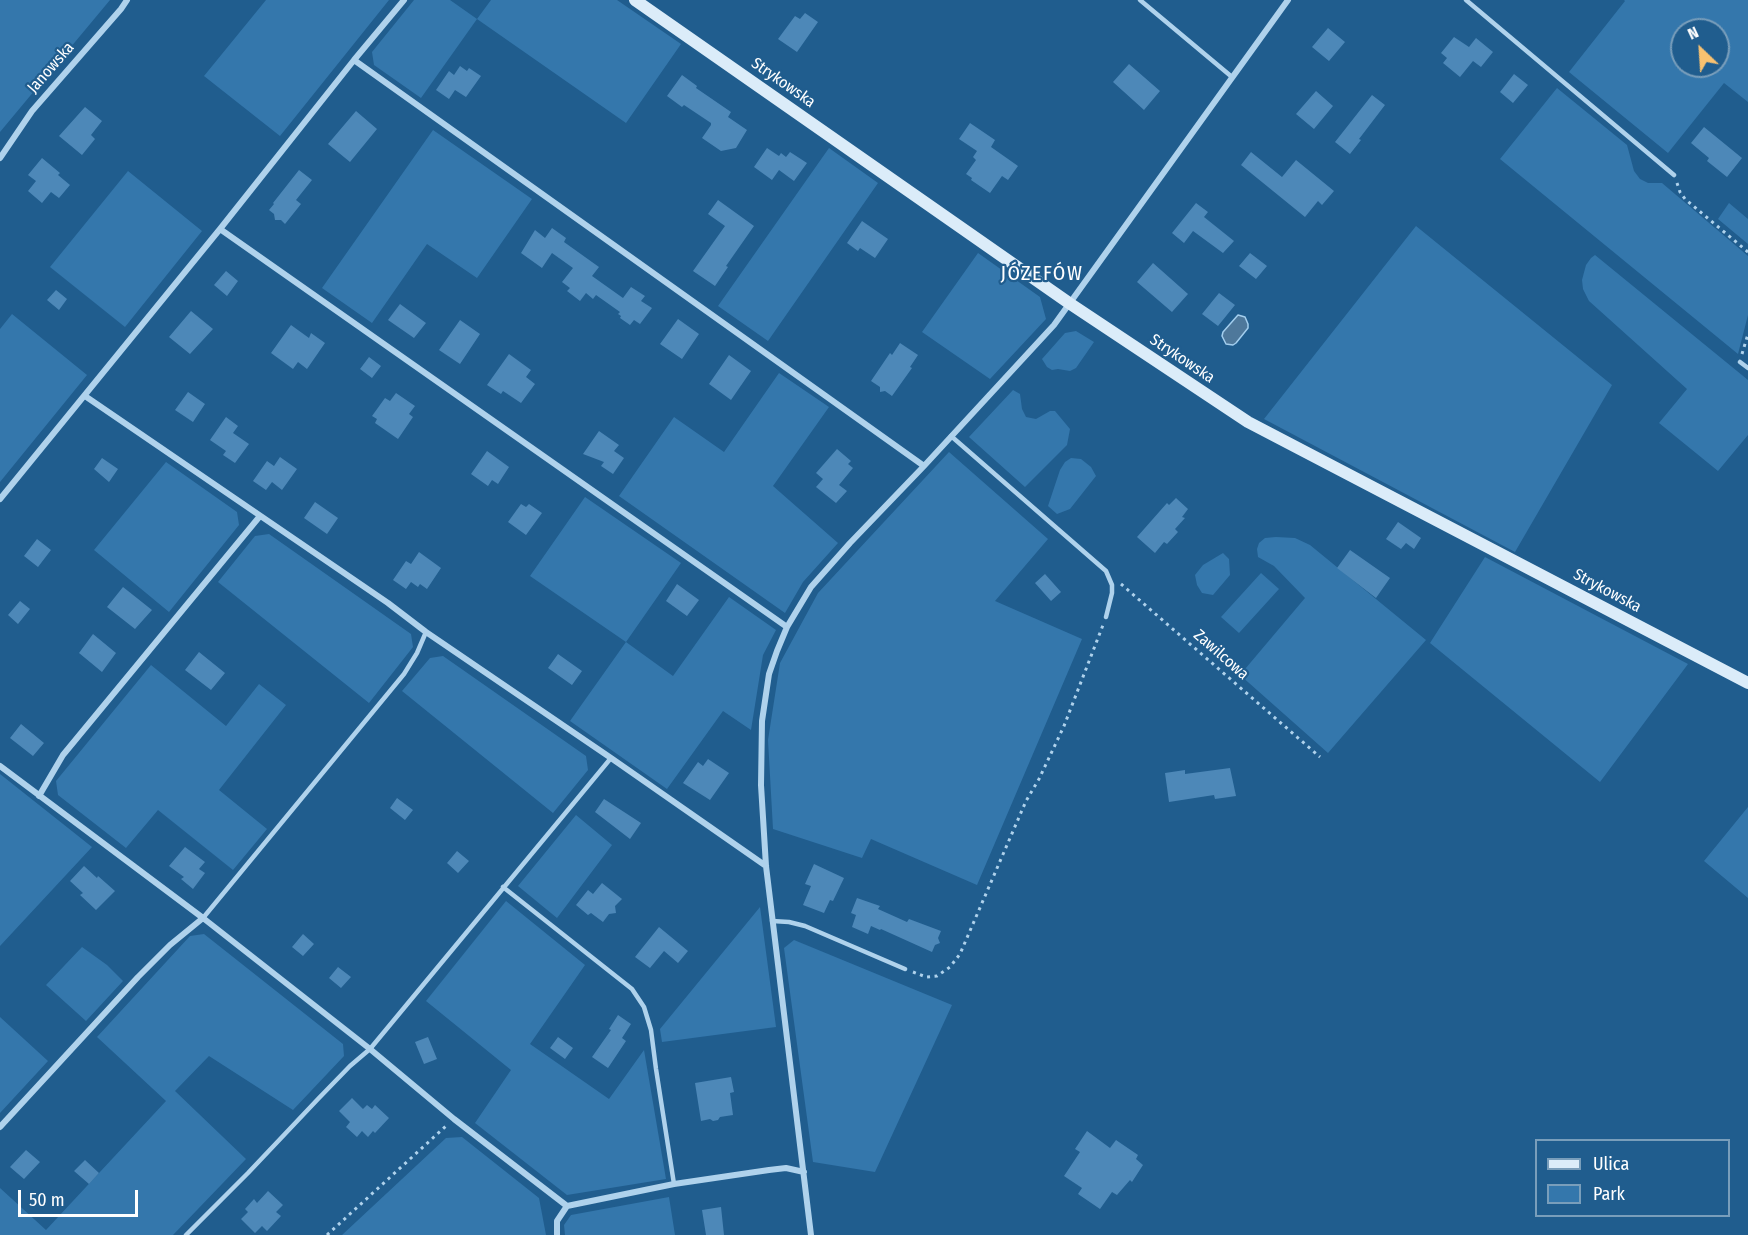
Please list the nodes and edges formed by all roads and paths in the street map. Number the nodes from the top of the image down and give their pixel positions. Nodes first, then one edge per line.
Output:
1 (127, 0) edge
2 (404, 0) edge
3 (635, 0) edge
4 (1140, 0) edge
5 (1288, 0) edge
6 (1466, 0) edge
7 (354, 60) junction
8 (1232, 78) junction
9 (0, 158) edge
10 (1674, 175) joint
11 (220, 229) junction
12 (1748, 252) edge
13 (1069, 303) junction
14 (1748, 334) edge
15 (1740, 362) joint
16 (1748, 368) edge
17 (85, 396) junction
18 (951, 436) junction
19 (924, 466) junction
20 (0, 499) edge
21 (260, 516) junction
22 (1106, 571) junction
23 (1106, 617) joint
24 (787, 627) junction
25 (426, 632) junction
26 (1748, 683) edge
27 (1320, 757) dead end
28 (610, 758) junction
29 (0, 766) edge
30 (39, 796) junction
31 (766, 866) junction
32 (503, 887) junction
33 (203, 918) junction
34 (772, 921) junction
35 (905, 969) joint
36 (370, 1049) junction
37 (454, 1119) junction
38 (0, 1127) edge
39 (804, 1172) junction
40 (674, 1184) junction
41 (567, 1206) junction
42 (186, 1235) edge
43 (327, 1235) edge
44 (557, 1235) edge
45 (811, 1235) edge

1 - 9 street, Janowska
2 - 7 street
3 - 13 street, Strykowska
4 - 8 lane
5 - 8 street
6 - 10 lane
7 - 11 street
7 - 19 street
8 - 13 street
10 - 12 path
11 - 17 street
11 - 24 street
13 - 18 street
13 - 26 street, Strykowska
14 - 15 path
15 - 16 lane
17 - 20 street
17 - 21 street
18 - 19 street
18 - 22 lane
19 - 24 street
21 - 25 street
21 - 30 street
22 - 23 lane
22 - 27 path, Zawilcowa
23 - 35 path
24 - 31 street
25 - 28 street
25 - 33 lane
28 - 31 street
28 - 32 lane
29 - 30 street
30 - 33 street
31 - 34 street
32 - 36 lane
32 - 40 lane
33 - 36 street
33 - 38 street
34 - 35 lane
34 - 39 street
36 - 37 street
36 - 42 lane
37 - 41 street
37 - 43 path
39 - 40 street
39 - 45 street
40 - 41 street
41 - 44 street

